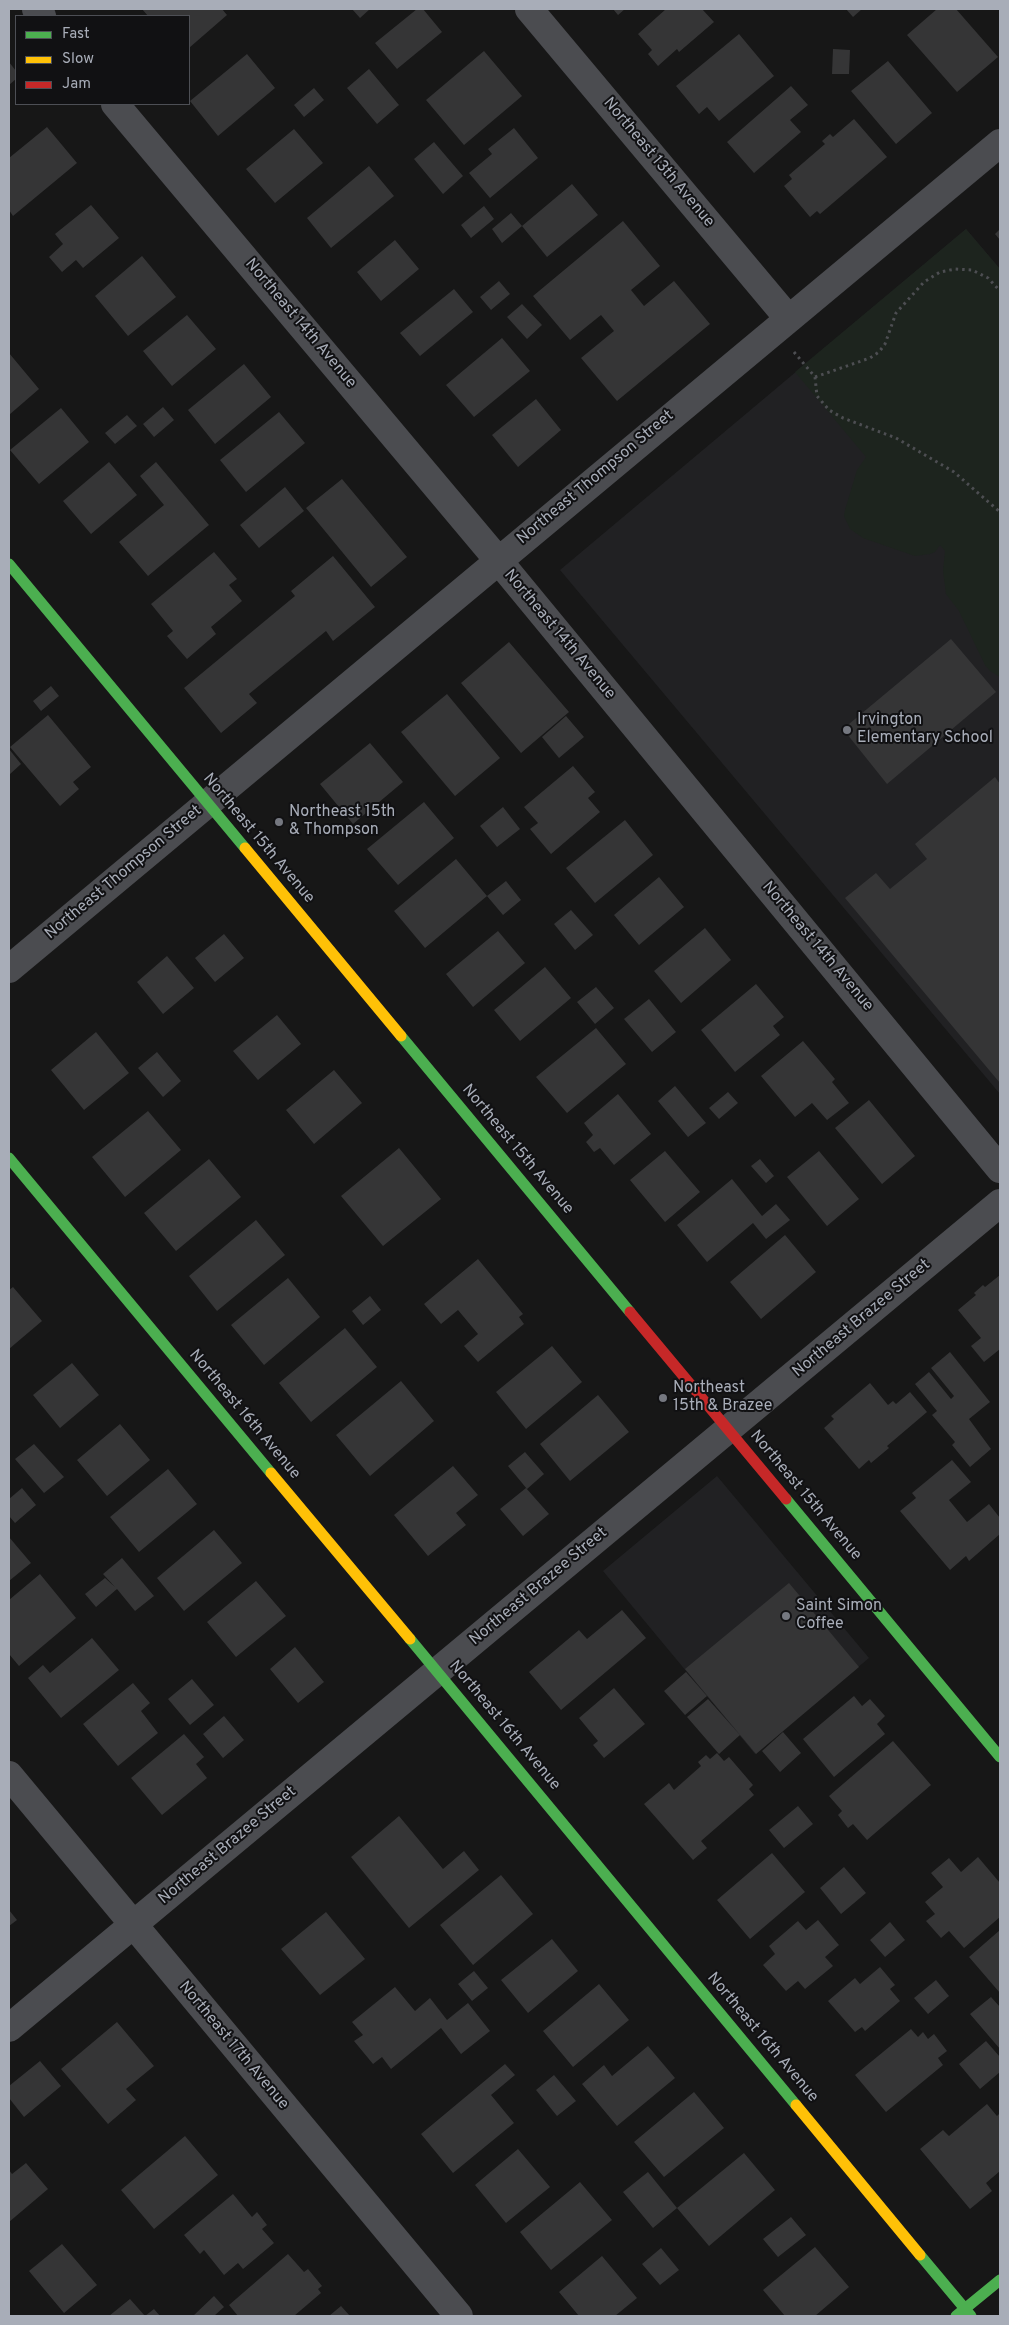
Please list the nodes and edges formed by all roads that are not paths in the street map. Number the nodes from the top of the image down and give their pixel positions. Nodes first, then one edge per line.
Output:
1 (529, 9) edge
2 (116, 105) edge
3 (1000, 143) edge
4 (788, 318) junction
5 (498, 560) junction
6 (9, 564) edge
7 (207, 803) junction
8 (9, 969) edge
9 (9, 1158) edge
10 (1000, 1169) edge
11 (1000, 1203) edge
12 (728, 1430) junction
13 (438, 1671) junction
14 (1000, 1757) edge
15 (9, 1775) edge
16 (132, 1924) junction
17 (9, 2028) edge
18 (1000, 2280) edge
19 (964, 2314) edge
20 (459, 2316) edge

1 - 4 street, Northeast 13th Avenue
2 - 5 street, Northeast 14th Avenue
3 - 4 street, Northeast Thompson Street
4 - 5 street, Northeast Thompson Street
5 - 7 street, Northeast Thompson Street
5 - 10 street, Northeast 14th Avenue
6 - 7 street, Northeast 15th Avenue
7 - 8 street, Northeast Thompson Street
7 - 12 street, Northeast 15th Avenue
9 - 13 street, Northeast 16th Avenue
11 - 12 street, Northeast Brazee Street
12 - 13 street, Northeast Brazee Street
12 - 14 street, Northeast 15th Avenue
13 - 16 street, Northeast Brazee Street
13 - 19 street, Northeast 16th Avenue
15 - 16 street, Northeast 17th Avenue
16 - 17 street, Northeast Brazee Street
16 - 20 street, Northeast 17th Avenue
18 - 19 street

